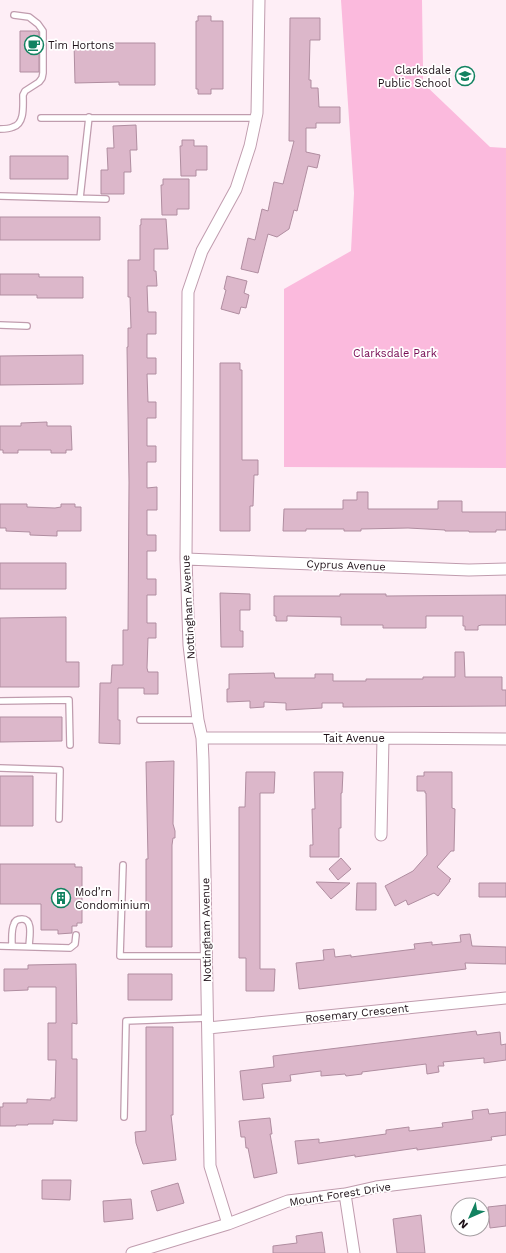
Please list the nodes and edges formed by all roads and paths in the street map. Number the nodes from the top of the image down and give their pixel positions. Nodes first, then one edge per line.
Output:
1 (259, 0) edge
2 (14, 15) dead end
3 (41, 118) dead end
4 (89, 118) junction
5 (255, 118) junction
6 (0, 130) edge
7 (0, 196) edge
8 (80, 198) junction
9 (106, 199) dead end
10 (0, 325) edge
11 (27, 326) dead end
12 (186, 559) junction
13 (506, 569) edge
14 (0, 701) edge
15 (140, 720) dead end
16 (198, 720) junction
17 (202, 738) junction
18 (383, 738) junction
19 (506, 738) edge
20 (70, 745) dead end
21 (0, 768) edge
22 (58, 819) dead end
23 (382, 835) dead end
24 (123, 865) dead end
25 (76, 935) dead end
26 (0, 946) edge
27 (12, 946) junction
28 (29, 947) junction
29 (207, 956) junction
30 (506, 998) edge
31 (208, 1023) junction
32 (124, 1117) dead end
33 (506, 1171) edge
34 (345, 1194) junction
35 (228, 1224) junction
36 (132, 1253) edge
37 (354, 1253) edge

1 - 5 street, Nottingham Avenue
2 - 6 lane
3 - 4 lane
4 - 5 lane
4 - 8 lane
5 - 12 street, Nottingham Avenue
7 - 8 lane
8 - 9 lane
10 - 11 lane
12 - 13 street, Cyprus Avenue
12 - 16 street, Nottingham Avenue
14 - 20 lane
15 - 16 lane
16 - 17 street, Nottingham Avenue
17 - 18 street, Tait Avenue
17 - 29 street, Nottingham Avenue
18 - 19 street, Tait Avenue
18 - 23 street
21 - 22 lane
24 - 29 lane
25 - 28 lane
26 - 27 lane
27 - 28 lane
27 - 28 lane
29 - 31 street, Nottingham Avenue
30 - 31 street, Rosemary Crescent
31 - 32 lane
31 - 35 street, Nottingham Avenue
33 - 34 street, Mount Forest Drive
34 - 35 street, Mount Forest Drive
34 - 37 street
35 - 36 street, Mount Forest Drive

